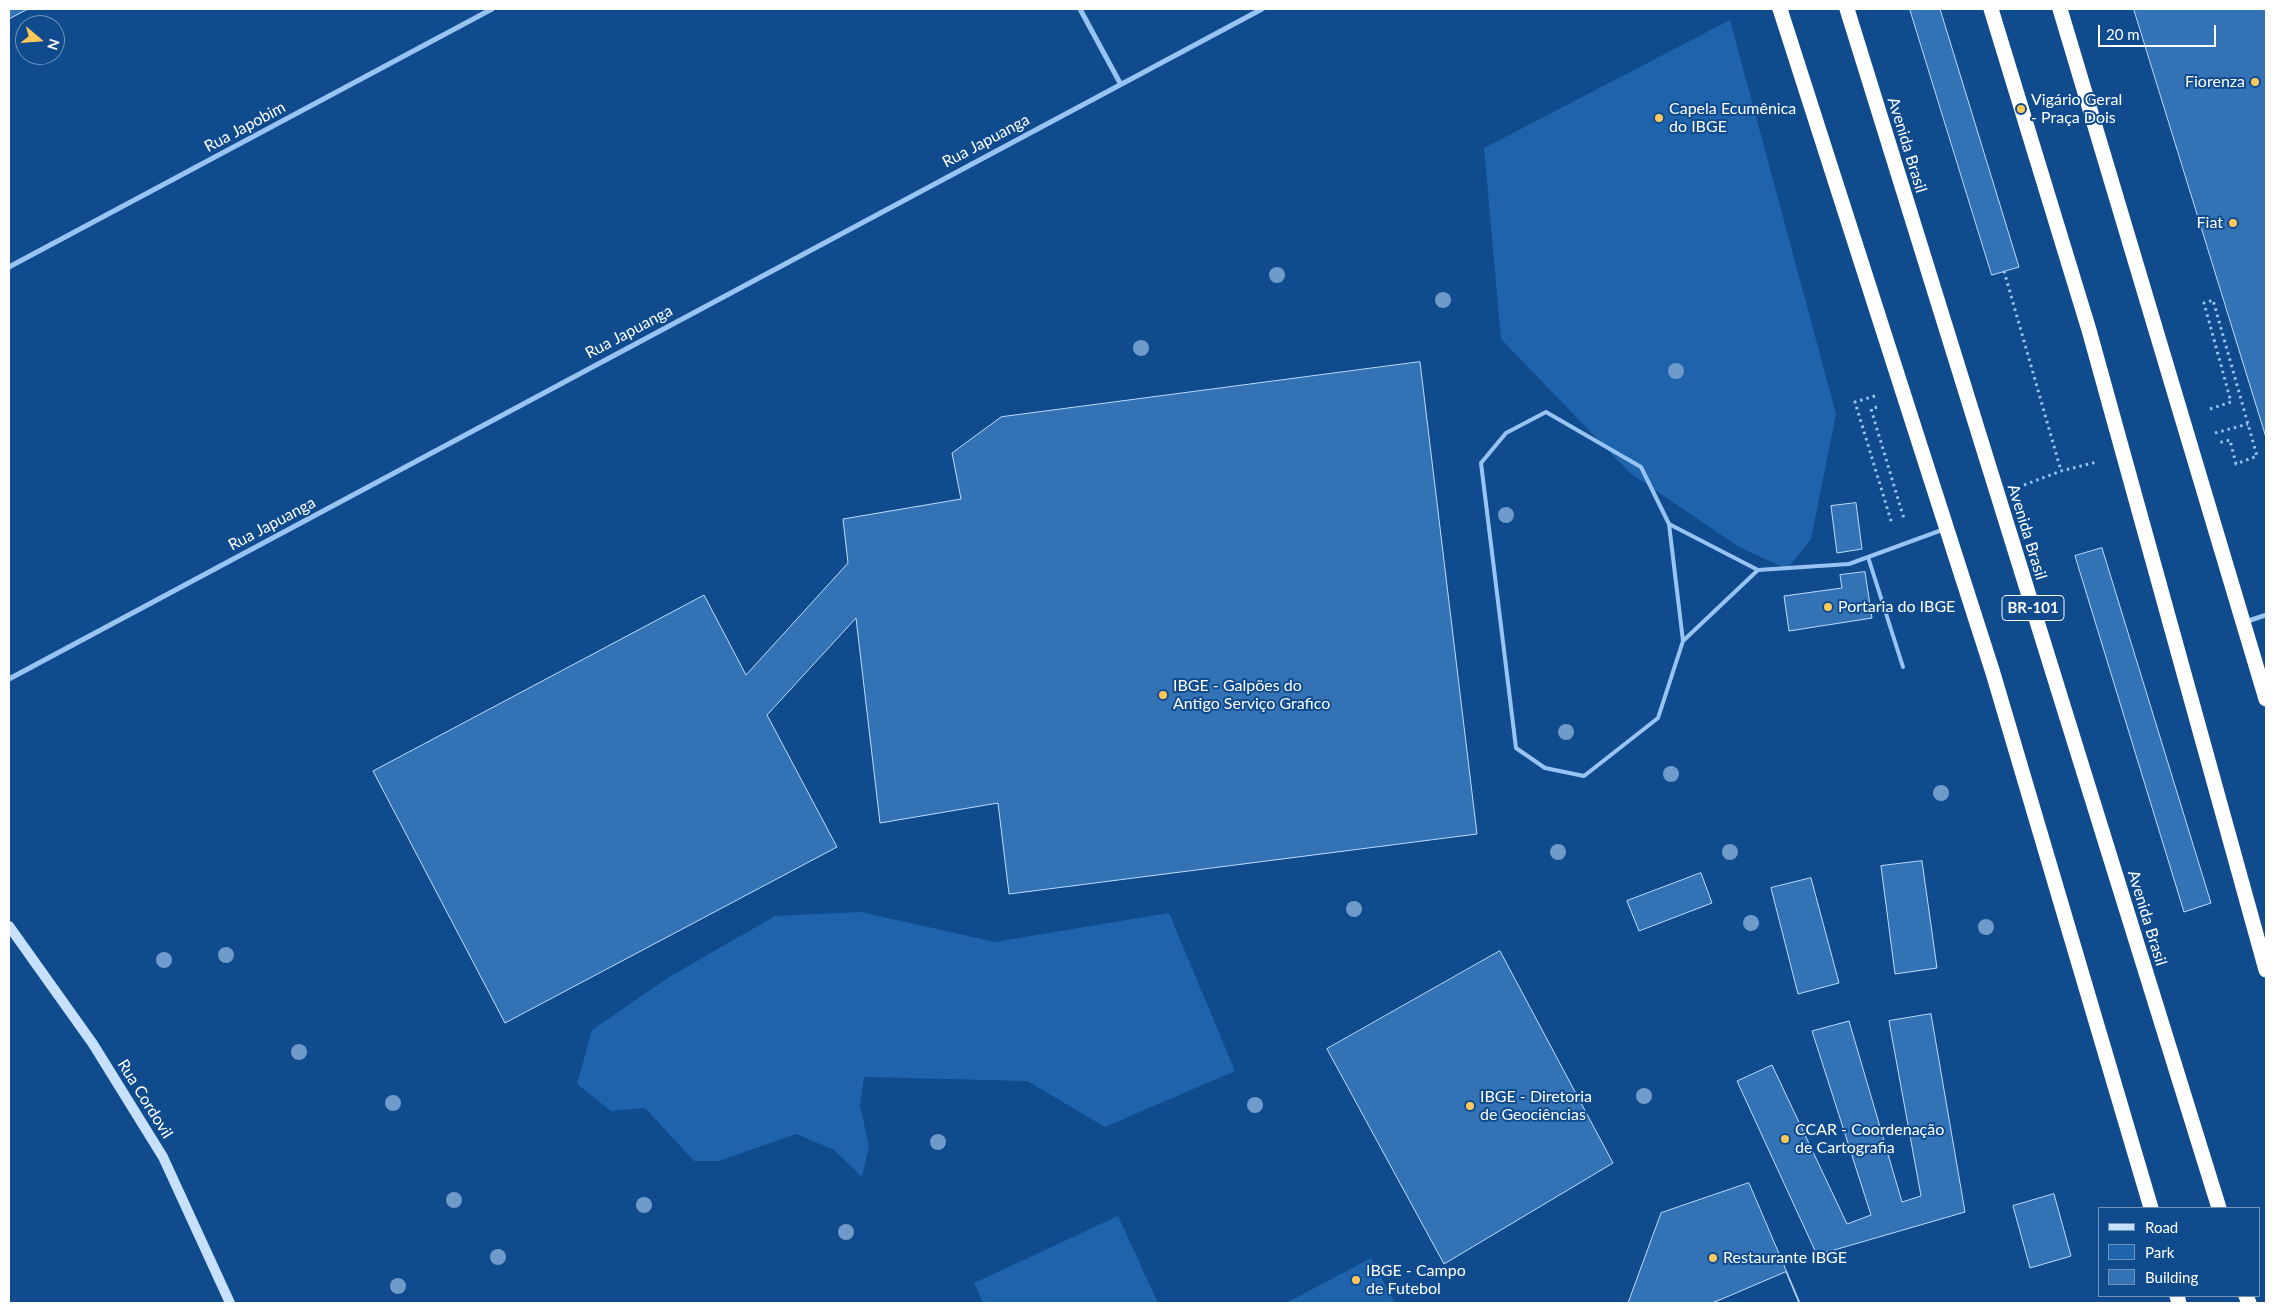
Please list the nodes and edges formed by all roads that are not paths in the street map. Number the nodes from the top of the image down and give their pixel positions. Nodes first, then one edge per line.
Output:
1 (492, 9) edge
2 (1080, 9) edge
3 (1262, 9) edge
4 (1780, 9) edge
5 (1847, 9) edge
6 (1990, 9) edge
7 (2060, 9) edge
8 (1120, 83) junction
9 (9, 267) edge
10 (1669, 524) junction
11 (1947, 528) junction
12 (1868, 557) junction
13 (1758, 570) junction
14 (2266, 615) edge
15 (2244, 622) junction
16 (1683, 641) junction
17 (1903, 667) dead end
18 (9, 680) edge
19 (2266, 699) edge
20 (9, 926) edge
21 (2266, 970) edge
22 (2151, 1207) edge
23 (2219, 1207) edge
24 (230, 1303) edge

1 - 9 street, Rua Japobim
2 - 8 street
3 - 8 street, Rua Japuanga
4 - 11 highway
5 - 23 highway, Avenida Brasil / BR-101
6 - 21 highway
7 - 15 highway
8 - 18 street, Rua Japuanga
10 - 13 lane
10 - 16 lane
10 - 16 lane
11 - 12 lane
11 - 22 highway
12 - 13 lane
12 - 17 lane
13 - 16 lane
14 - 15 street
15 - 19 highway
20 - 24 main road, Rua Cordovil

